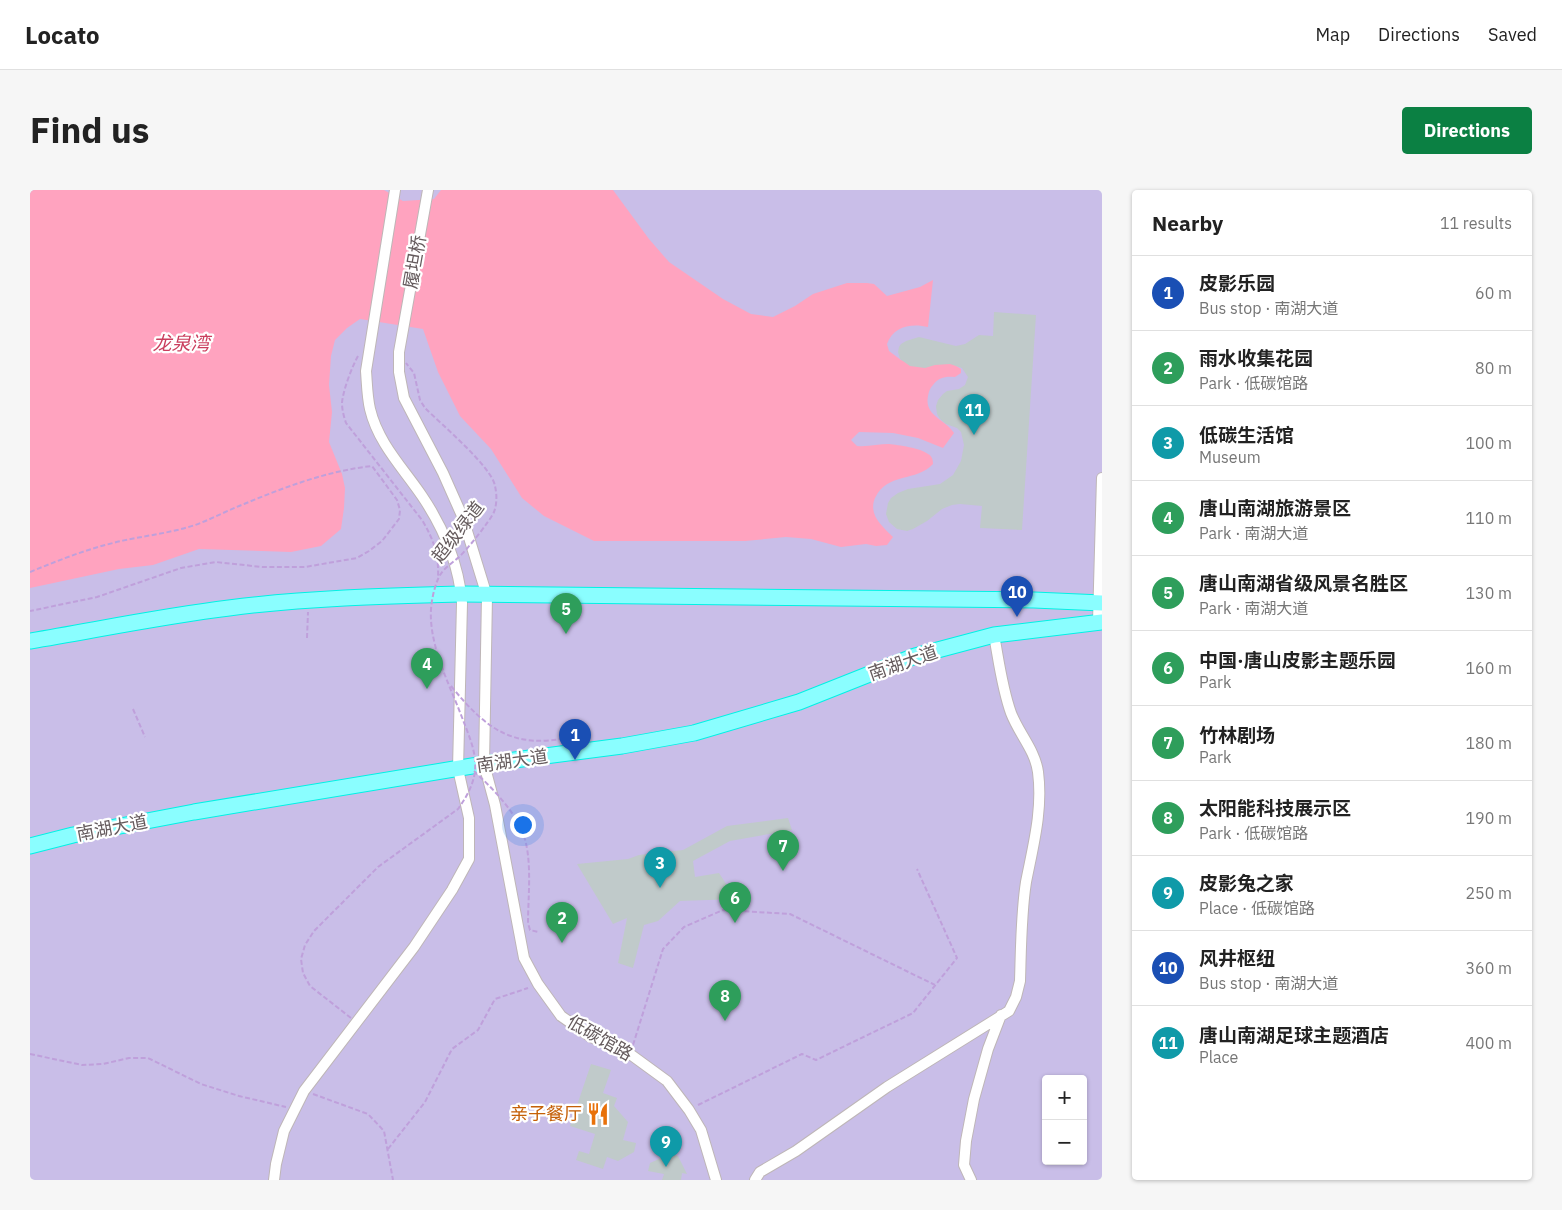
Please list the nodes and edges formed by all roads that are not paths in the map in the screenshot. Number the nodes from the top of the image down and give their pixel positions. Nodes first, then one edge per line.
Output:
1 (395, 190) edge
2 (428, 190) edge
3 (1102, 478) edge
4 (461, 594) junction
5 (487, 596) junction
6 (1100, 603) edge
7 (1100, 622) edge
8 (994, 635) junction
9 (30, 641) edge
10 (479, 768) junction
11 (458, 769) junction
12 (30, 846) edge
13 (1001, 1015) junction
14 (274, 1180) edge
15 (716, 1180) edge
16 (756, 1180) edge
17 (971, 1180) edge

1 - 4 street, 履坦桥
2 - 5 street, 履坦桥
3 - 6 street
4 - 5 highway
4 - 9 highway
4 - 11 street, 履坦桥
5 - 6 highway
5 - 10 street, 低碳馆路
6 - 7 street
7 - 8 highway, 南湖大道
8 - 10 highway, 南湖大道
8 - 13 street
10 - 11 highway, 南湖大道
10 - 15 street, 低碳馆路
11 - 12 highway, 南湖大道
11 - 14 street, 履坦桥
13 - 16 street
13 - 17 street

